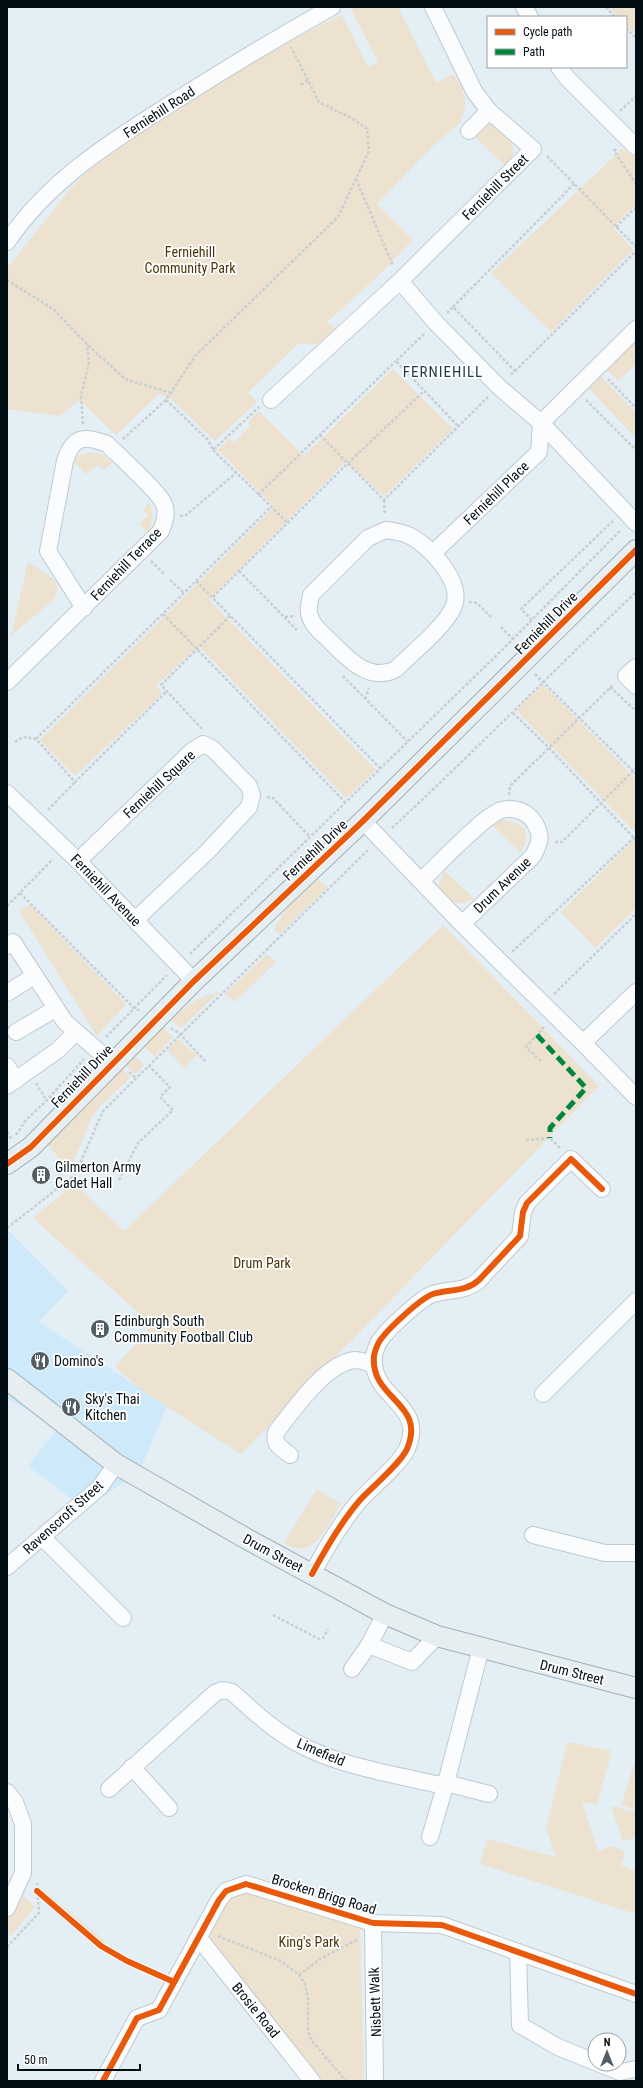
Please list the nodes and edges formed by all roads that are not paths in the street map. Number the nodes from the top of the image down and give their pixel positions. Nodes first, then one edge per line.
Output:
1 (332, 7) edge
2 (433, 7) edge
3 (524, 7) edge
4 (529, 16) edge
5 (560, 68) edge
6 (489, 111) junction
7 (469, 131) dead end
8 (632, 143) edge
9 (7, 242) edge
10 (400, 282) junction
11 (636, 329) edge
12 (271, 400) road end
13 (541, 423) junction
14 (631, 518) edge
15 (636, 550) edge
16 (433, 554) junction
17 (84, 608) junction
18 (7, 682) edge
19 (10, 802) edge
20 (363, 821) junction
21 (78, 861) junction
22 (421, 881) junction
23 (135, 920) junction
24 (462, 924) junction
25 (7, 946) edge
26 (34, 976) junction
27 (194, 981) junction
28 (636, 992) edge
29 (7, 993) edge
30 (55, 1009) junction
31 (16, 1032) dead end
32 (76, 1032) junction
33 (583, 1043) junction
34 (112, 1063) junction
35 (7, 1066) edge
36 (11, 1083) edge
37 (636, 1097) edge
38 (7, 1164) edge
39 (602, 1189) dead end
40 (636, 1301) edge
41 (373, 1364) junction
42 (7, 1379) edge
43 (543, 1394) dead end
44 (290, 1455) dead end
45 (116, 1464) junction
46 (533, 1535) dead end
47 (42, 1537) junction
48 (636, 1553) edge
49 (7, 1566) edge
50 (312, 1574) junction
51 (385, 1614) junction
52 (123, 1618) dead end
53 (437, 1636) junction
54 (370, 1646) junction
55 (481, 1648) junction
56 (352, 1669) dead end
57 (636, 1688) edge
58 (132, 1767) junction
59 (446, 1783) junction
60 (109, 1789) dead end
61 (7, 1792) edge
62 (489, 1794) dead end
63 (169, 1808) dead end
64 (430, 1837) dead end
65 (7, 1908) edge
66 (373, 1930) junction
67 (201, 1934) junction
68 (518, 1952) junction
69 (636, 1994) edge
70 (587, 2059) edge
71 (103, 2081) edge
72 (312, 2081) edge
73 (375, 2081) edge

1 - 9 street, Ferniehill Road
2 - 6 street, Ferniehill Street
3 - 4 street
5 - 8 street
6 - 7 street
6 - 10 street, Ferniehill Street
10 - 12 street, Ferniehill Street
10 - 13 street
11 - 13 street
13 - 14 street
13 - 16 street, Ferniehill Place
15 - 20 main road, Ferniehill Drive
16 - 16 street
17 - 17 street, Ferniehill Terrace
17 - 18 street, Ferniehill Terrace
19 - 21 street, Ferniehill Avenue
20 - 22 street, Drum Avenue
20 - 27 main road, Ferniehill Drive
21 - 23 street, Ferniehill Avenue
21 - 23 street, Ferniehill Square
22 - 24 street, Drum Avenue
22 - 24 street, Drum Avenue
23 - 27 street, Ferniehill Avenue
24 - 33 street, Drum Avenue
25 - 26 street
26 - 29 street
26 - 30 street
27 - 34 main road, Ferniehill Drive
28 - 33 street
30 - 31 street
30 - 32 street
32 - 34 street
32 - 36 street
33 - 37 street, Drum Avenue
34 - 38 main road, Ferniehill Drive
35 - 36 street
39 - 41 street
40 - 43 street
41 - 44 street
41 - 50 street
42 - 45 main road, Drum Street
45 - 47 street, Ravenscroft Street
45 - 50 main road, Drum Street
46 - 48 street
47 - 49 street, Ravenscroft Street
47 - 52 street
50 - 51 main road, Drum Street
51 - 53 main road, Drum Street
51 - 54 street
53 - 54 street
53 - 55 main road, Drum Street
54 - 56 street
55 - 57 main road, Drum Street
55 - 59 street
58 - 59 street, Limefield
58 - 60 street, Limefield
58 - 63 street
59 - 62 street
59 - 64 street
61 - 65 street
66 - 67 street, Brocken Brigg Road
66 - 68 street, Brocken Brigg Road
66 - 73 street, Nisbett Walk
67 - 71 street, Brocken Brigg Road
67 - 72 street, Brosie Road
68 - 69 street, Brocken Brigg Road
68 - 70 street

